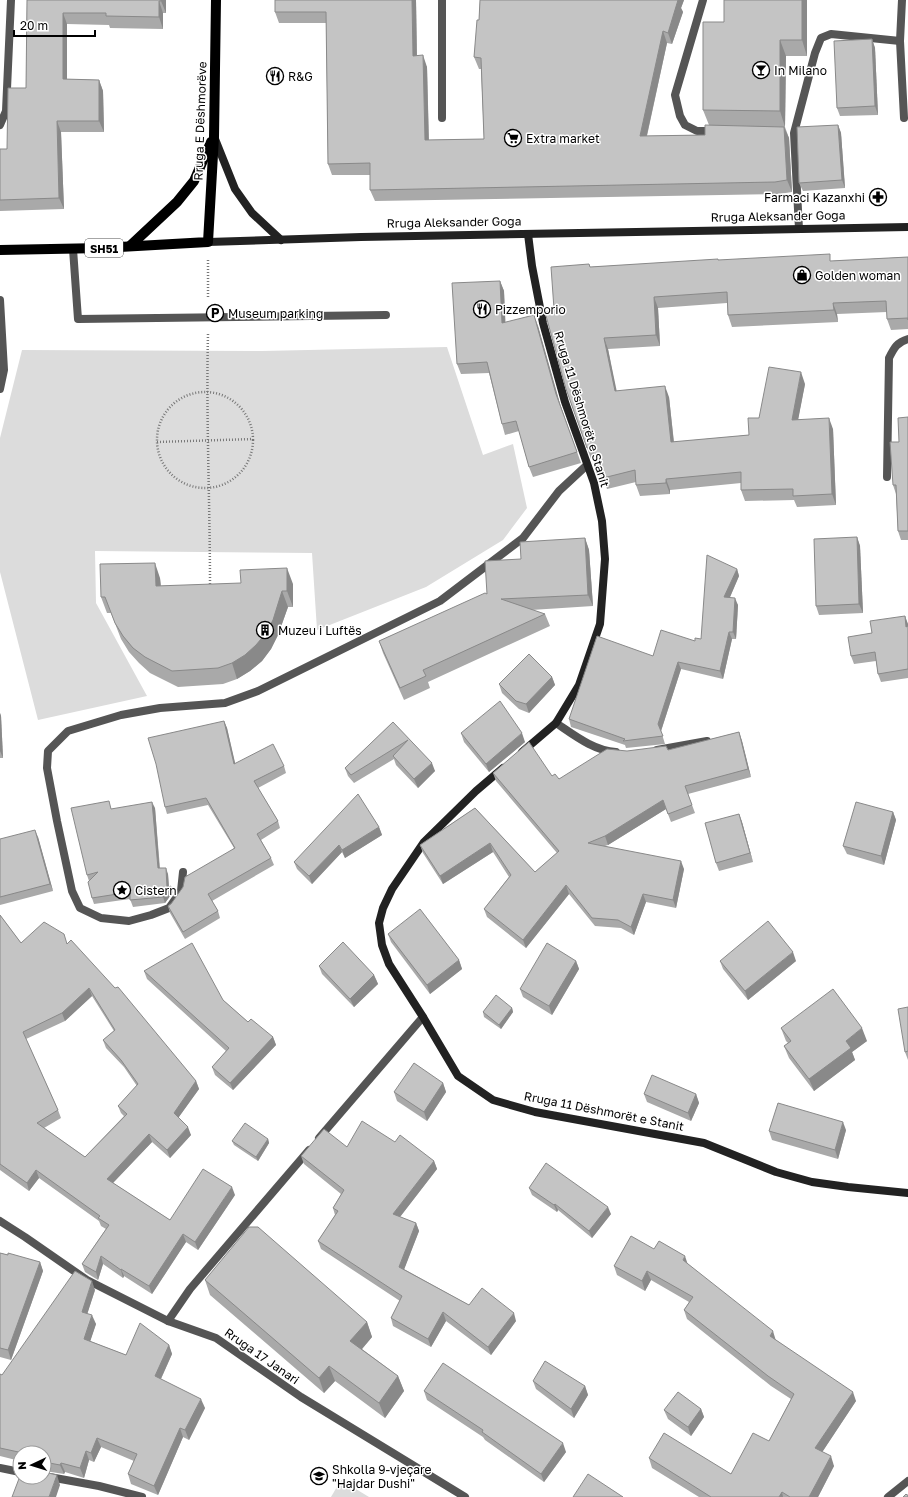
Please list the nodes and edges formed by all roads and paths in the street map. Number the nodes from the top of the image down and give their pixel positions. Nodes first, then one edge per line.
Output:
1 (11, 0) edge
2 (216, 0) edge
3 (442, 0) edge
4 (703, 0) edge
5 (902, 0) edge
6 (900, 41) junction
7 (442, 118) dead end
8 (904, 118) dead end
9 (0, 126) edge
10 (727, 131) edge
11 (214, 137) junction
12 (908, 227) edge
13 (799, 229) junction
14 (528, 234) junction
15 (282, 240) junction
16 (208, 242) junction
17 (130, 246) junction
18 (73, 249) junction
19 (0, 250) edge
20 (0, 300) edge
21 (386, 315) dead end
22 (208, 318) junction
23 (908, 339) edge
24 (0, 389) edge
25 (206, 392) junction
26 (253, 439) junction
27 (208, 441) junction
28 (157, 442) junction
29 (587, 465) junction
30 (887, 477) dead end
31 (210, 488) junction
32 (210, 590) edge
33 (556, 723) junction
34 (707, 741) edge
35 (652, 751) edge
36 (622, 753) edge
37 (183, 872) dead end
38 (423, 1017) junction
39 (908, 1193) edge
40 (0, 1221) edge
41 (168, 1321) junction
42 (0, 1468) edge
43 (12, 1470) edge
44 (52, 1477) edge
45 (908, 1481) edge
46 (142, 1497) edge
47 (465, 1497) edge
48 (888, 1497) edge

1 - 9 street
2 - 11 main road, Rruga E Dëshmorëve
3 - 7 street
4 - 10 street
5 - 6 street
6 - 8 street
6 - 13 street
11 - 15 street
11 - 16 main road, Rruga E Dëshmorëve
11 - 17 main road
12 - 13 street, Rruga Aleksander Goga / SH51
13 - 14 street, Rruga Aleksander Goga / SH51
14 - 15 street, Rruga Aleksander Goga / SH51
14 - 29 street, Rruga 11 Dëshmorët e Stanit
15 - 16 street, Rruga Aleksander Goga / SH51
16 - 17 main road, Rruga Aleksander Goga / SH51
16 - 22 path
17 - 18 main road, Rruga Aleksander Goga / SH51
18 - 19 main road, Rruga Aleksander Goga / SH51
18 - 22 street
20 - 24 street
21 - 22 street
22 - 25 path
23 - 30 street
25 - 26 path
25 - 27 path
25 - 28 path
26 - 27 path
26 - 31 path
27 - 28 path
27 - 31 path
28 - 31 path
29 - 33 street, Rruga 11 Dëshmorët e Stanit
29 - 37 street
31 - 32 path
33 - 36 street
33 - 38 street, Rruga 11 Dëshmorët e Stanit
34 - 35 street
38 - 39 street, Rruga 11 Dëshmorët e Stanit
38 - 41 street
40 - 41 street, Rruga 17 Janari
41 - 47 street, Rruga 17 Janari
42 - 43 street
44 - 46 street
45 - 48 street

